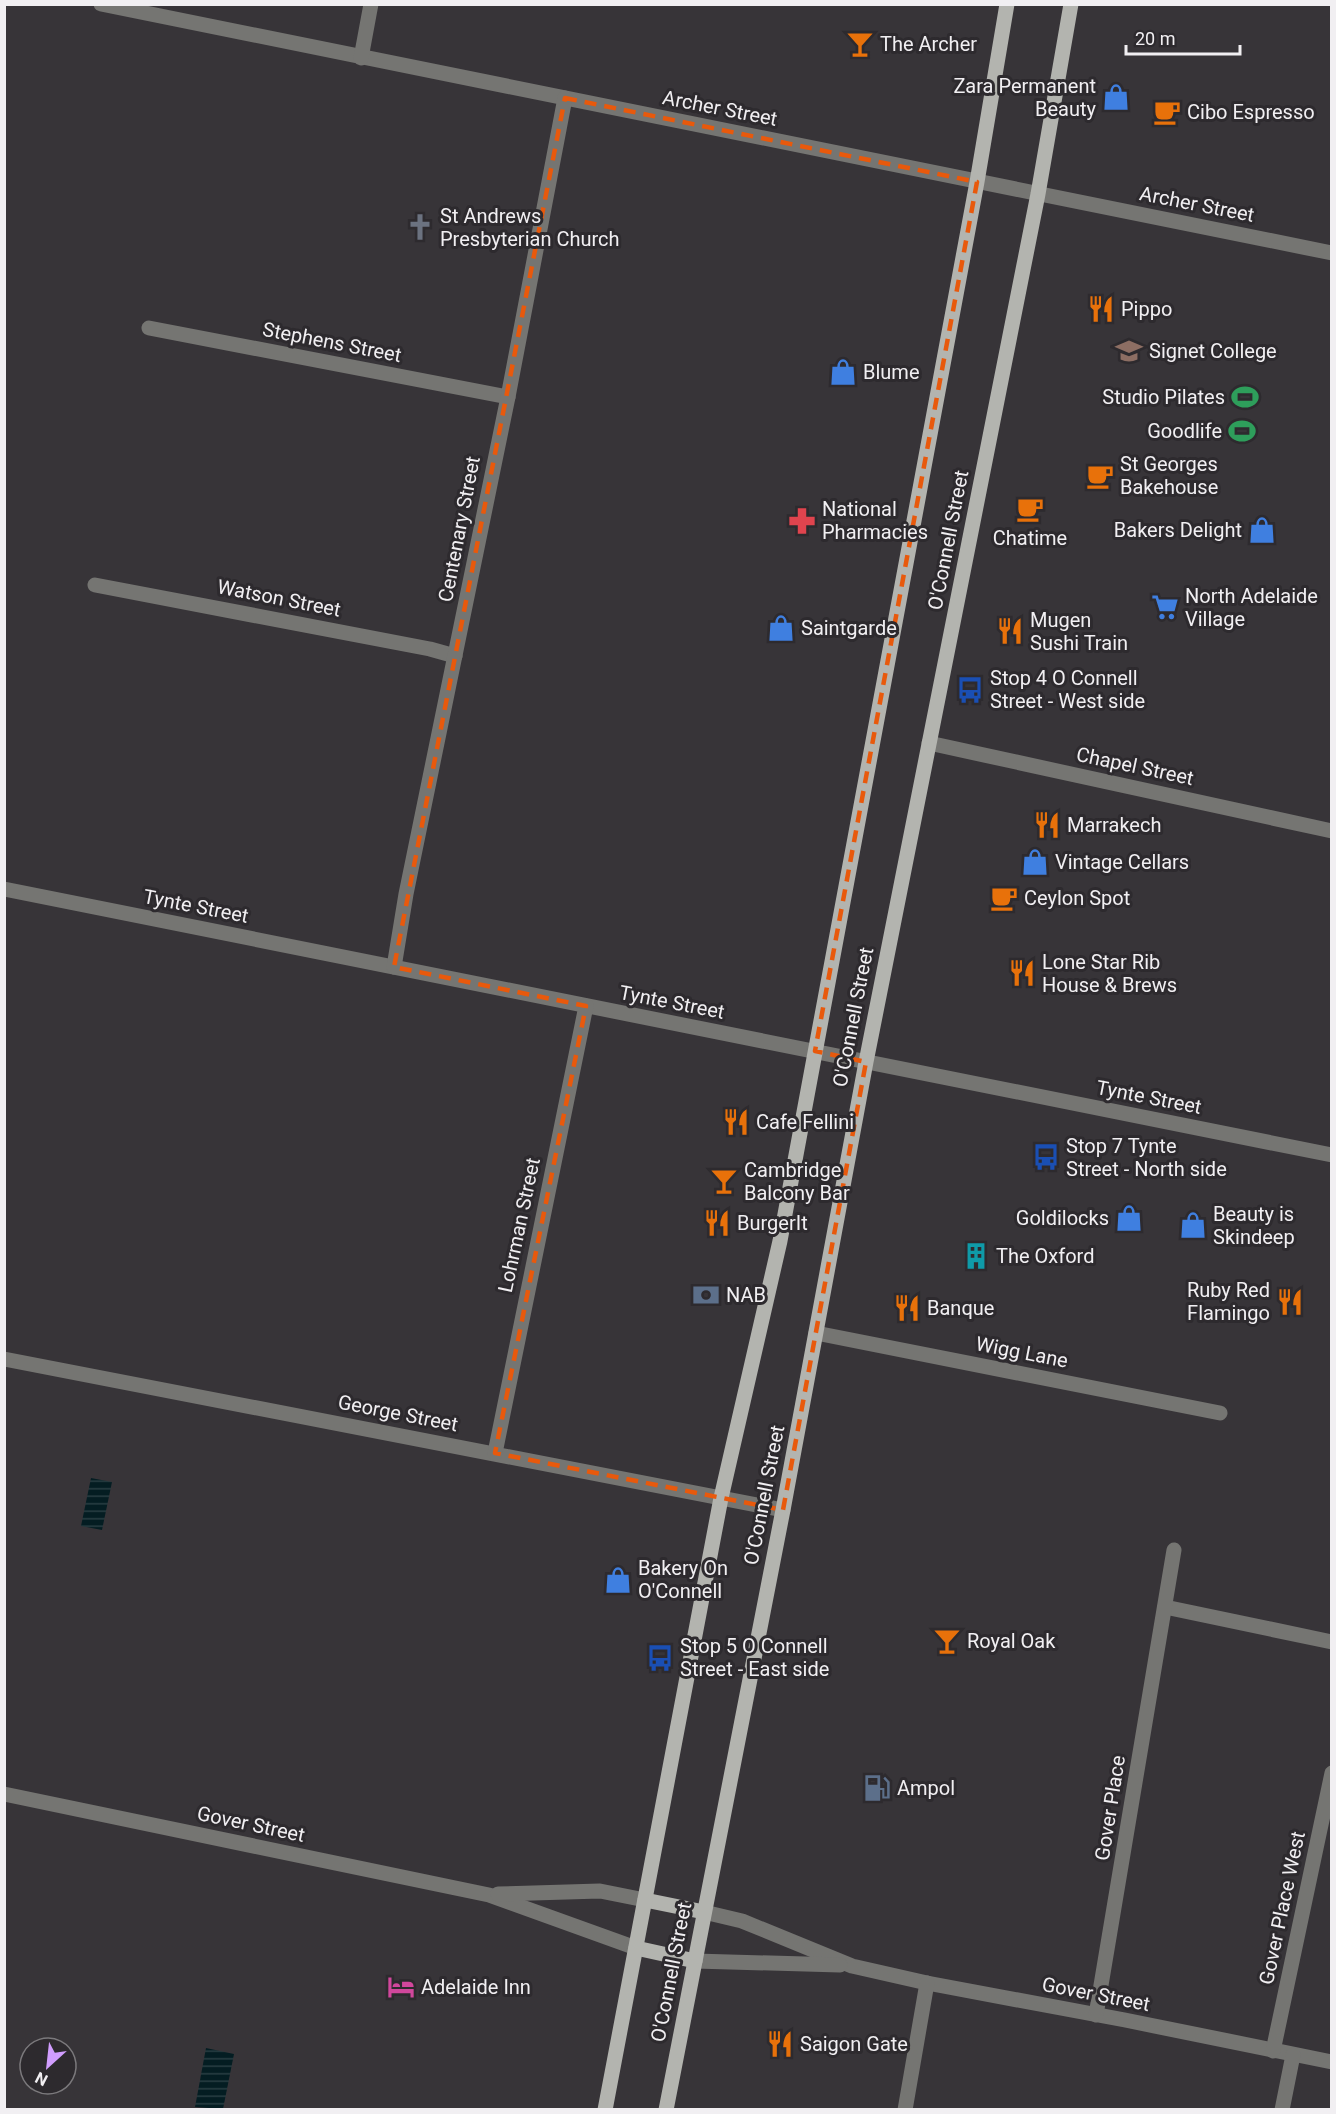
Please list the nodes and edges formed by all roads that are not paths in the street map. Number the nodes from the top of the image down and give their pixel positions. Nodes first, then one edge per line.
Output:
1 (101, 4) edge
2 (370, 4) edge
3 (1007, 4) edge
4 (1071, 4) edge
5 (361, 58) junction
6 (565, 98) junction
7 (977, 182) junction
8 (1038, 194) junction
9 (1332, 253) edge
10 (149, 328) dead end
11 (507, 397) junction
12 (95, 585) dead end
13 (455, 656) junction
14 (929, 743) junction
15 (1332, 831) edge
16 (4, 889) edge
17 (394, 967) junction
18 (586, 1006) junction
19 (815, 1051) junction
20 (866, 1062) junction
21 (1332, 1155) edge
22 (816, 1333) junction
23 (4, 1359) edge
24 (1220, 1413) dead end
25 (495, 1453) junction
26 (721, 1498) junction
27 (783, 1510) junction
28 (1174, 1550) dead end
29 (1165, 1608) junction
30 (1332, 1642) edge
31 (1332, 1773) edge
32 (4, 1794) edge
33 (489, 1894) junction
34 (645, 1900) junction
35 (704, 1912) junction
36 (636, 1948) junction
37 (695, 1961) junction
38 (852, 1966) junction
39 (927, 1983) junction
40 (1096, 2015) junction
41 (1274, 2051) junction
42 (1293, 2055) junction
43 (1332, 2062) edge
44 (605, 2109) edge
45 (666, 2109) edge
46 (905, 2109) edge
47 (1282, 2109) edge

1 - 5 street, Archer Street
2 - 5 street
3 - 7 main road, O'Connell Street
4 - 8 main road, O'Connell Street
5 - 6 street, Archer Street
6 - 7 street, Archer Street
6 - 11 street, Centenary Street
7 - 8 street, Archer Street
7 - 19 main road, O'Connell Street
8 - 9 street, Archer Street
8 - 14 main road, O'Connell Street
10 - 11 street, Stephens Street
11 - 13 street, Centenary Street
12 - 13 street, Watson Street
13 - 17 street, Centenary Street
14 - 15 street, Chapel Street
14 - 20 main road, O'Connell Street
16 - 17 street, Tynte Street
17 - 18 street, Tynte Street
18 - 19 street, Tynte Street
18 - 25 street, Lohrman Street
19 - 20 street, Tynte Street
19 - 26 main road, O'Connell Street
20 - 21 street, Tynte Street
20 - 22 main road, O'Connell Street
22 - 24 street, Wigg Lane
22 - 27 main road, O'Connell Street
23 - 25 street, George Street
25 - 26 street, George Street
26 - 27 street, George Street
26 - 34 main road, O'Connell Street
27 - 35 main road, O'Connell Street
28 - 29 street, Gover Place
29 - 30 street
29 - 40 street, Gover Place
31 - 41 street, Gover Place West
32 - 33 street, Gover Street
33 - 34 street, Gover Street
33 - 36 street, Gover Street
34 - 35 main road
34 - 36 main road, O'Connell Street
35 - 37 main road, O'Connell Street
35 - 38 street, Gover Street
36 - 37 main road
36 - 44 main road, O'Connell Street
37 - 38 street, Gover Street
37 - 45 main road, O'Connell Street
38 - 39 street, Gover Street
39 - 40 street, Gover Street
39 - 46 street
40 - 41 street, Gover Street
41 - 42 street, Gover Street
42 - 43 street, Gover Street
42 - 47 street

